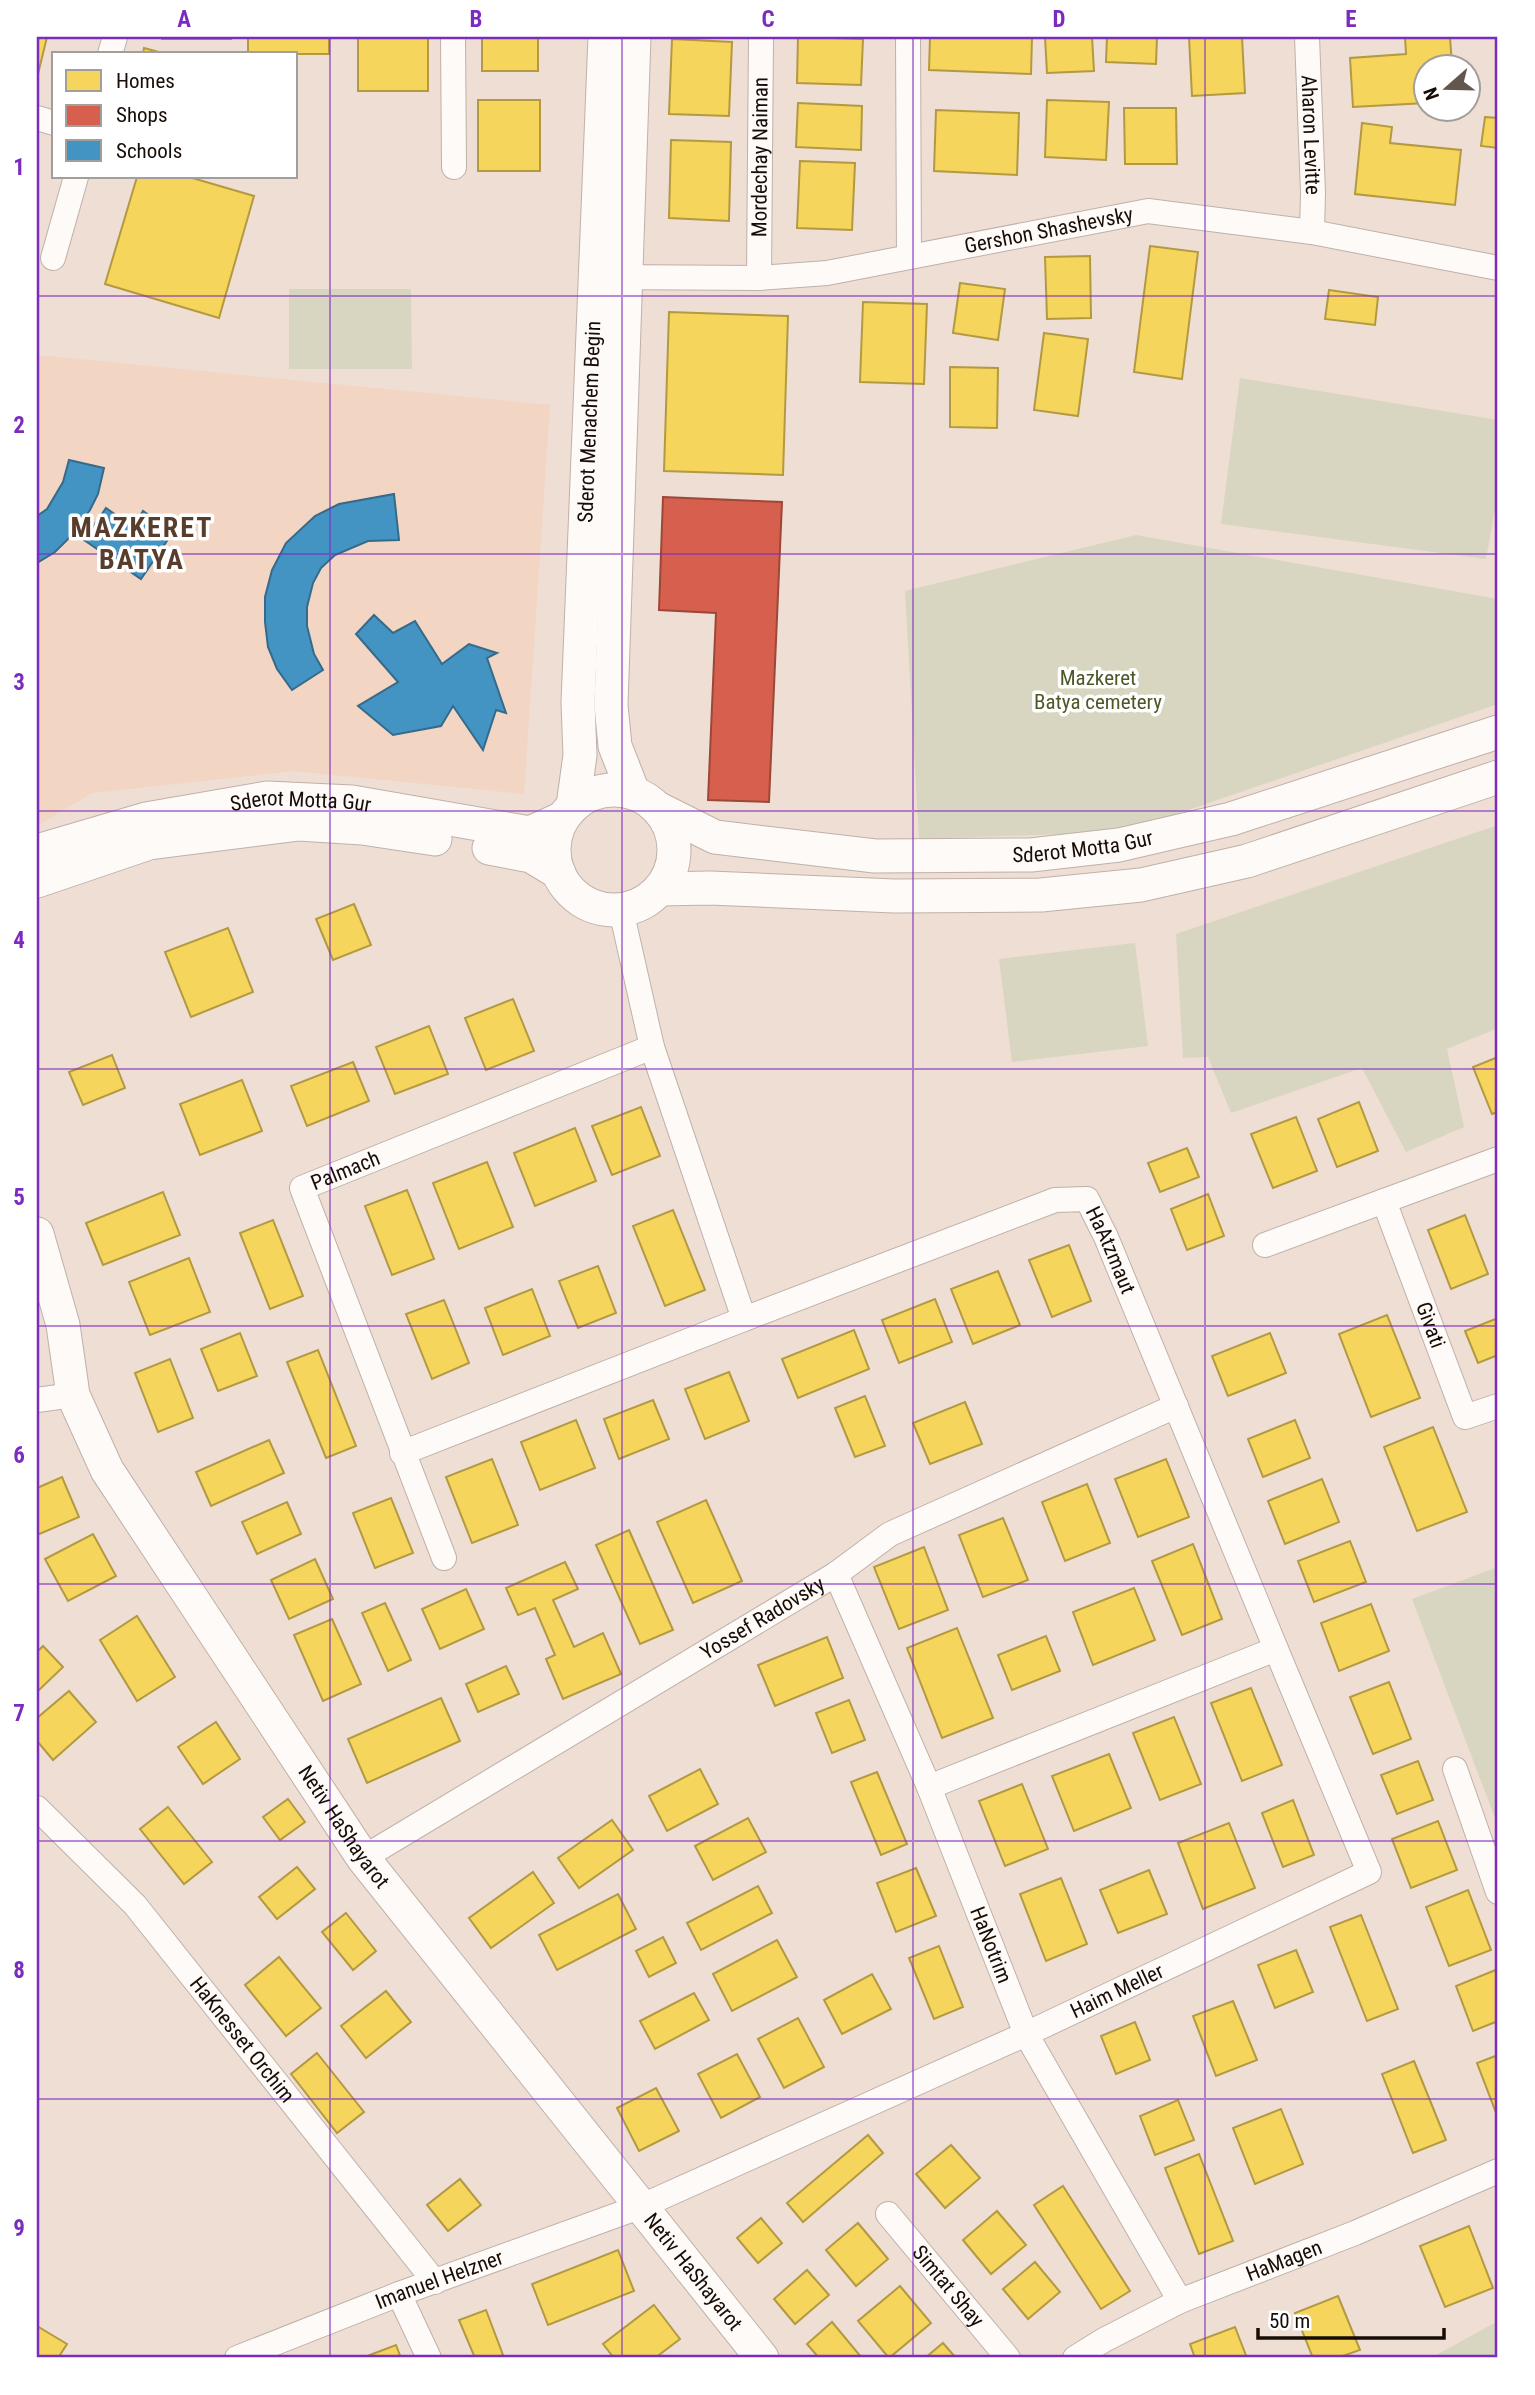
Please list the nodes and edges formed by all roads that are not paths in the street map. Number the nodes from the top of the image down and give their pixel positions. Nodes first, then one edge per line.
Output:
1 (453, 37) edge
2 (605, 37) edge
3 (634, 37) edge
4 (761, 37) edge
5 (908, 37) edge
6 (1307, 37) edge
7 (454, 167) dead end
8 (76, 178) edge
9 (1312, 232) junction
10 (909, 257) junction
11 (53, 258) dead end
12 (1498, 268) edge
13 (611, 277) junction
14 (759, 278) junction
15 (1498, 732) edge
16 (1498, 777) edge
17 (646, 801) junction
18 (568, 812) junction
19 (37, 851) edge
20 (559, 873) junction
21 (37, 881) edge
22 (661, 889) junction
23 (621, 910) junction
24 (652, 1047) junction
25 (1498, 1159) edge
26 (1384, 1201) junction
27 (37, 1234) edge
28 (1265, 1245) dead end
29 (744, 1319) junction
30 (73, 1395) junction
31 (37, 1400) edge
32 (1176, 1406) junction
33 (1498, 1406) edge
34 (402, 1452) junction
35 (444, 1558) dead end
36 (836, 1574) junction
37 (1276, 1649) junction
38 (1455, 1769) dead end
39 (929, 1787) junction
40 (37, 1808) edge
41 (363, 1858) junction
42 (1498, 1892) edge
43 (1026, 2034) junction
44 (1498, 2171) edge
45 (642, 2206) junction
46 (888, 2214) dead end
47 (435, 2282) junction
48 (399, 2294) junction
49 (1180, 2301) junction
50 (1110, 2349) edge
51 (237, 2358) edge
52 (429, 2358) edge
53 (762, 2358) edge
54 (1008, 2358) edge
55 (1075, 2358) edge

1 - 7 street
2 - 13 street, Sderot Menachem Begin
3 - 13 street, Sderot Menachem Begin
4 - 14 street, Mordechay Naiman
5 - 10 street
6 - 9 street, Aharon Levitte
8 - 11 street
9 - 10 street, Gershon Shashevsky
9 - 12 street, Gershon Shashevsky
10 - 14 street, Gershon Shashevsky
13 - 14 street, Gershon Shashevsky
13 - 17 street, Sderot Menachem Begin
13 - 18 street, Sderot Menachem Begin
15 - 17 street, Sderot Motta Gur
16 - 22 street, Sderot Motta Gur
17 - 18 street
17 - 22 street
18 - 19 street, Sderot Motta Gur
18 - 20 street
20 - 21 street, Sderot Motta Gur
20 - 23 street
22 - 23 street
23 - 24 street
24 - 29 street
24 - 34 street, Palmach
25 - 26 street
26 - 28 street
26 - 33 street, Givati
27 - 30 street, Netiv HaShayarot
29 - 32 street, HaAtzmaut
29 - 34 street
30 - 31 street
30 - 41 street, Netiv HaShayarot
32 - 36 street, Yossef Radovsky
32 - 37 street, HaAtzmaut
34 - 35 street, Palmach
36 - 39 street, HaNotrim
36 - 41 street, Yossef Radovsky
37 - 39 street
37 - 43 street, Haim Meller
38 - 42 street
39 - 43 street, HaNotrim
40 - 47 street, HaKnesset Orchim
41 - 45 street, Netiv HaShayarot
43 - 45 street, Haim Meller
43 - 49 street, HaNotrim
44 - 49 street, HaMagen
45 - 47 street, Imanuel Helzner
45 - 53 street, Netiv HaShayarot
46 - 54 street, Simtat Shay
47 - 48 street, Imanuel Helzner
48 - 51 street, Imanuel Helzner
48 - 52 street
49 - 50 street, HaMagen
50 - 55 street, HaMagen

